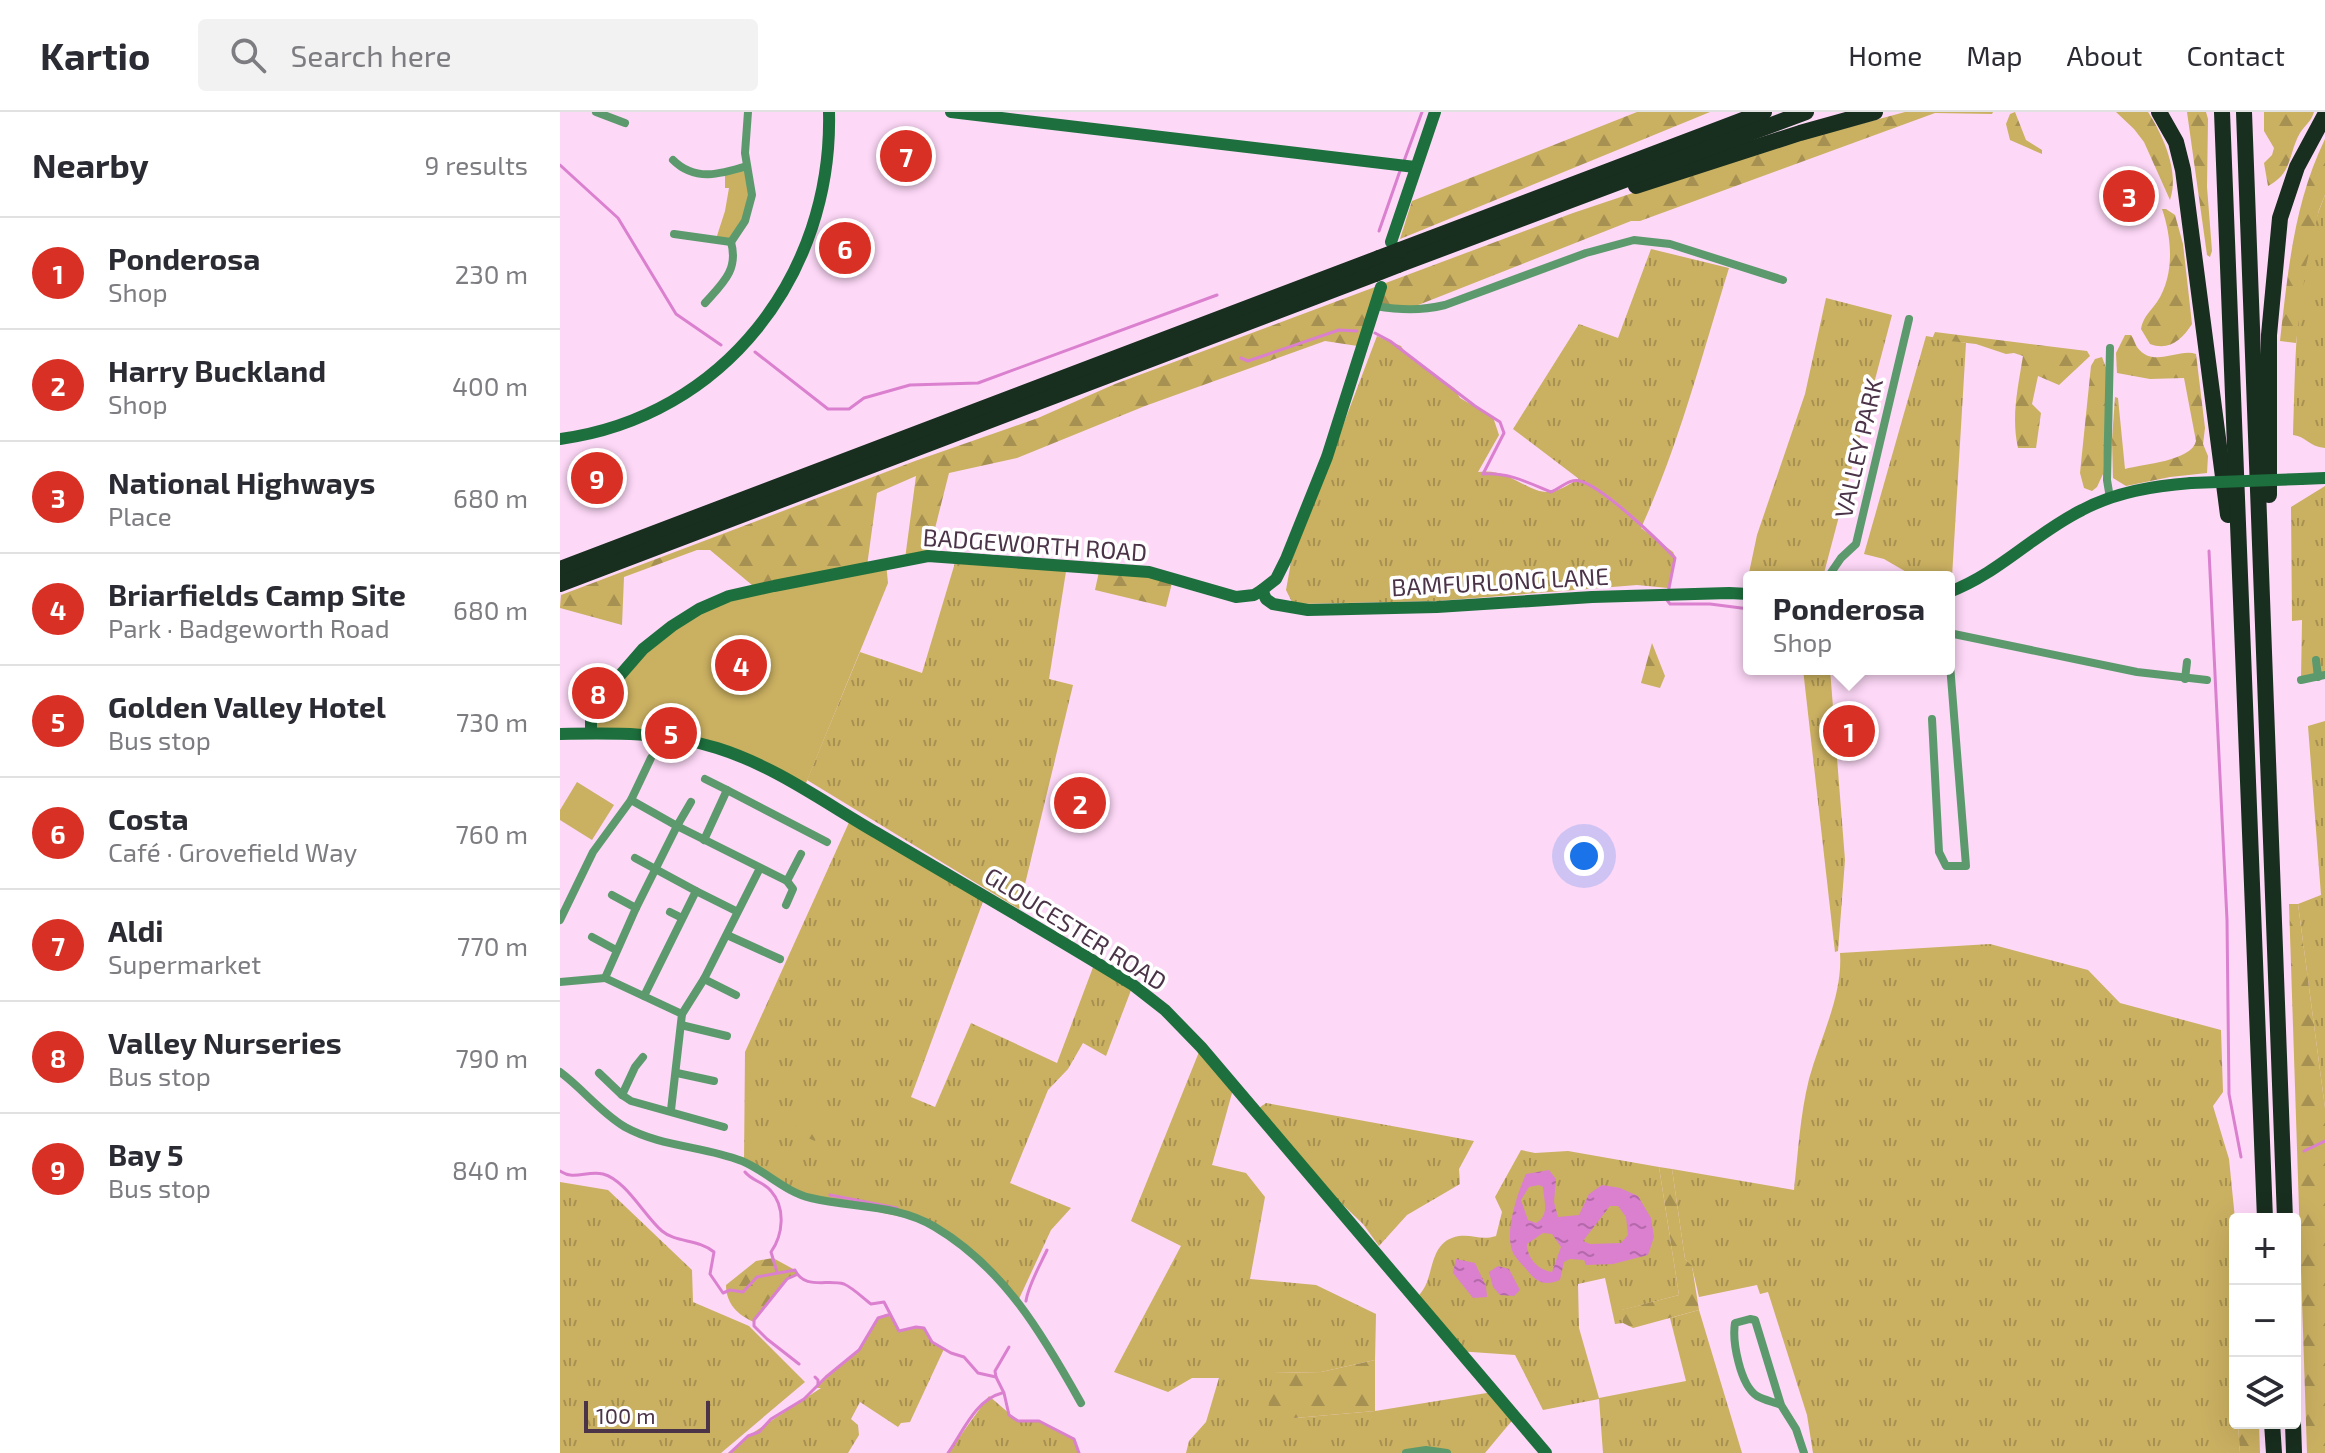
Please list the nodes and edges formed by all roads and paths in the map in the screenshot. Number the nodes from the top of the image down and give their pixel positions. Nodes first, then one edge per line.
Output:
1 (596, 112) edge
2 (748, 112) edge
3 (829, 112) edge
4 (951, 112) edge
5 (1435, 112) edge
6 (1738, 112) edge
7 (1764, 112) edge
8 (1806, 112) edge
9 (1875, 112) edge
10 (2159, 112) edge
11 (2222, 112) edge
12 (2244, 112) edge
13 (612, 115) edge
14 (2325, 115) edge
15 (625, 123) dead end
16 (673, 160) dead end
17 (747, 166) junction
18 (1415, 167) junction
19 (1616, 168) junction
20 (1482, 233) junction
21 (674, 234) dead end
22 (731, 242) junction
23 (1396, 252) junction
24 (1378, 273) junction
25 (1783, 280) dead end
26 (705, 303) dead end
27 (1375, 306) junction
28 (1909, 319) dead end
29 (2110, 348) dead end
30 (560, 439) edge
31 (2325, 478) edge
32 (2110, 498) junction
33 (560, 569) edge
34 (1832, 571) edge
35 (560, 584) edge
36 (1262, 590) junction
37 (1955, 590) edge
38 (1743, 594) edge
39 (1955, 634) edge
40 (2243, 643) junction
41 (2316, 660) dead end
42 (2187, 662) dead end
43 (1951, 675) edge
44 (2321, 676) edge
45 (2185, 679) junction
46 (2207, 680) dead end
47 (2265, 680) junction
48 (2301, 680) dead end
49 (1932, 719) dead end
50 (591, 733) junction
51 (560, 734) edge
52 (651, 758) dead end
53 (705, 779) dead end
54 (727, 790) junction
55 (631, 800) junction
56 (691, 802) dead end
57 (677, 826) junction
58 (704, 840) junction
59 (827, 842) dead end
60 (801, 854) dead end
61 (635, 858) dead end
62 (760, 868) junction
63 (656, 869) junction
64 (787, 881) junction
65 (696, 891) junction
66 (612, 895) dead end
67 (786, 905) dead end
68 (636, 908) junction
69 (736, 911) junction
70 (670, 912) dead end
71 (682, 918) junction
72 (560, 920) edge
73 (727, 935) junction
74 (592, 937) dead end
75 (616, 950) junction
76 (780, 959) dead end
77 (605, 978) junction
78 (704, 979) junction
79 (560, 982) edge
80 (736, 995) dead end
81 (644, 996) junction
82 (682, 1014) junction
83 (681, 1025) junction
84 (727, 1036) dead end
85 (643, 1057) dead end
86 (560, 1072) edge
87 (599, 1073) dead end
88 (677, 1073) junction
89 (714, 1081) dead end
90 (622, 1095) junction
91 (671, 1110) junction
92 (724, 1127) dead end
93 (2265, 1213) edge
94 (2285, 1213) edge
95 (1081, 1403) dead end
96 (1781, 1405) junction
97 (2272, 1429) edge
98 (2293, 1429) edge
99 (1406, 1453) edge
100 (1447, 1453) edge
101 (1546, 1453) edge
102 (1804, 1453) edge
103 (2274, 1453) edge
104 (2294, 1453) edge

1 - 13 street
2 - 17 street
3 - 30 street
4 - 18 street
5 - 18 street
6 - 19 highway
7 - 19 highway
8 - 20 highway
9 - 20 highway
10 - 40 highway
11 - 40 highway
12 - 47 highway
13 - 15 street
14 - 47 highway
16 - 17 street
17 - 22 street
18 - 23 street
19 - 23 highway
20 - 23 highway
21 - 22 street
22 - 26 street
23 - 24 highway, bridge
24 - 27 street
24 - 33 highway
24 - 35 highway
25 - 27 street
27 - 36 street
28 - 34 street, VALLEY PARK
29 - 32 street
31 - 32 street, bridge
32 - 37 street
36 - 38 street, BAMFURLONG LANE
36 - 50 street, BADGEWORTH ROAD
39 - 45 street
40 - 93 highway
41 - 44 street
42 - 45 street
43 - 49 street
44 - 48 street
45 - 46 street
47 - 94 highway
50 - 51 street, GLOUCESTER ROAD
50 - 101 street, GLOUCESTER ROAD
52 - 55 street
53 - 54 street
54 - 58 street
54 - 59 street
55 - 57 street
55 - 72 street
56 - 57 street
57 - 58 street
57 - 63 street
58 - 62 street
60 - 64 street
61 - 63 street
62 - 64 street
62 - 69 street
63 - 65 street
63 - 68 street
64 - 67 street
65 - 69 street
65 - 71 street
66 - 68 street
68 - 75 street
69 - 73 street
70 - 71 street
71 - 81 street
73 - 76 street
73 - 78 street
74 - 75 street
75 - 77 street
77 - 79 street
77 - 81 street
78 - 80 street
78 - 82 street
81 - 82 street
82 - 83 street
83 - 84 street
83 - 88 street
85 - 90 street
86 - 95 street
87 - 90 street
88 - 89 street
88 - 91 street
90 - 91 street
91 - 92 street
96 - 96 street
96 - 102 street
97 - 103 highway
98 - 104 highway
99 - 100 street

